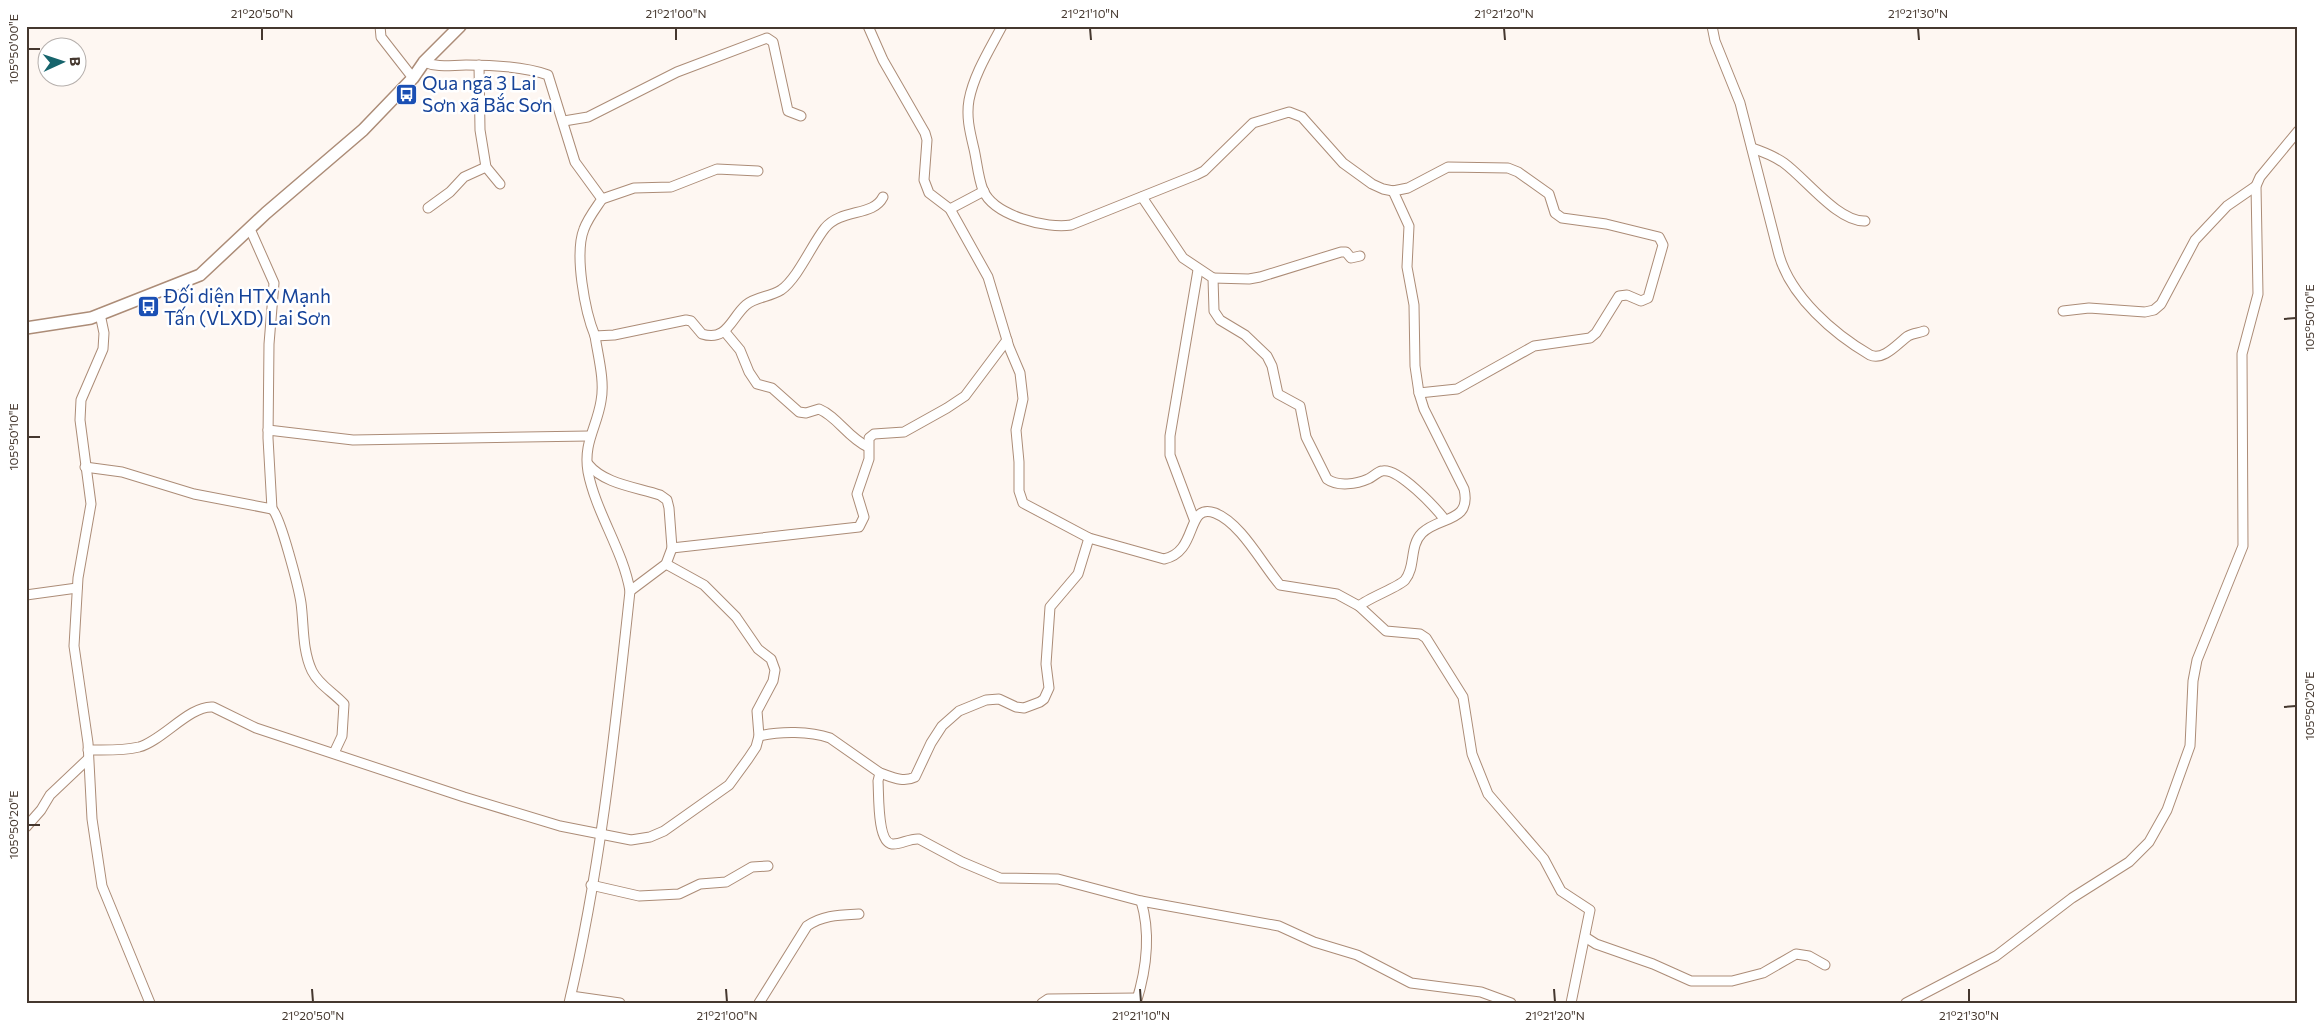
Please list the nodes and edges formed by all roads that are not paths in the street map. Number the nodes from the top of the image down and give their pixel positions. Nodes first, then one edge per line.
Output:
1 (380, 26) edge
2 (460, 26) edge
3 (868, 26) edge
4 (1002, 26) edge
5 (1712, 26) edge
6 (424, 62) junction
7 (479, 65) junction
8 (413, 78) junction
9 (801, 116) dead end
10 (564, 121) junction
11 (2298, 131) edge
12 (1752, 148) junction
13 (486, 167) junction
14 (758, 171) dead end
15 (500, 184) dead end
16 (2256, 186) junction
17 (1394, 191) junction
18 (984, 192) junction
19 (883, 197) dead end
20 (1142, 197) junction
21 (602, 199) junction
22 (428, 208) dead end
23 (950, 209) junction
24 (1865, 221) dead end
25 (250, 229) junction
26 (1360, 256) dead end
27 (1198, 270) junction
28 (1212, 278) junction
29 (2063, 312) dead end
30 (100, 314) junction
31 (26, 328) edge
32 (725, 332) junction
33 (1924, 332) dead end
34 (595, 336) junction
35 (1007, 340) junction
36 (1419, 393) junction
37 (268, 430) junction
38 (589, 436) junction
39 (868, 447) junction
40 (587, 464) junction
41 (85, 468) junction
42 (272, 509) junction
43 (1194, 519) junction
44 (1445, 520) junction
45 (1089, 538) junction
46 (672, 548) junction
47 (666, 564) junction
48 (77, 588) junction
49 (630, 592) junction
50 (26, 595) edge
51 (1359, 606) junction
52 (759, 736) junction
53 (334, 753) junction
54 (88, 754) junction
55 (880, 773) junction
56 (26, 827) edge
57 (601, 834) junction
58 (768, 866) dead end
59 (591, 885) junction
60 (1141, 901) junction
61 (858, 914) dead end
62 (1585, 937) junction
63 (1825, 965) dead end
64 (570, 999) edge
65 (1136, 1001) edge
66 (150, 1003) edge
67 (620, 1003) edge
68 (759, 1003) edge
69 (1042, 1003) edge
70 (1511, 1003) edge
71 (1571, 1003) edge
72 (1906, 1003) edge

1 - 8 street
2 - 6 street
3 - 23 street
4 - 18 street
5 - 12 street
6 - 7 street
6 - 8 street
7 - 10 street
7 - 13 street
8 - 25 street
9 - 10 street
10 - 21 street
11 - 16 street
12 - 24 street
12 - 33 street
13 - 15 street
13 - 22 street
14 - 21 street
16 - 29 street
16 - 72 street
17 - 20 street
17 - 36 street
17 - 36 street
18 - 20 street
18 - 23 street
19 - 32 street
20 - 27 street
21 - 34 street
23 - 35 street
25 - 30 street
25 - 37 street
26 - 28 street
27 - 28 street
27 - 43 street
28 - 44 street
30 - 31 street
30 - 41 street
32 - 34 street
32 - 39 street
34 - 38 street
35 - 39 street
35 - 45 street
36 - 44 street
37 - 38 street
37 - 42 street
38 - 40 street
39 - 46 street
40 - 46 street
40 - 49 street
41 - 42 street
41 - 48 street
42 - 53 street
43 - 45 street
43 - 51 street
44 - 51 street
45 - 55 street
46 - 47 street
47 - 49 street
47 - 52 street
48 - 50 street
48 - 54 street
49 - 57 street
51 - 62 street
52 - 55 street
52 - 57 street
53 - 54 street
53 - 57 street
54 - 56 street
54 - 66 street
55 - 60 street
57 - 59 street
58 - 59 street
59 - 64 street
60 - 65 street
60 - 70 street
61 - 68 street
62 - 63 street
62 - 71 street
64 - 67 street
65 - 69 street

